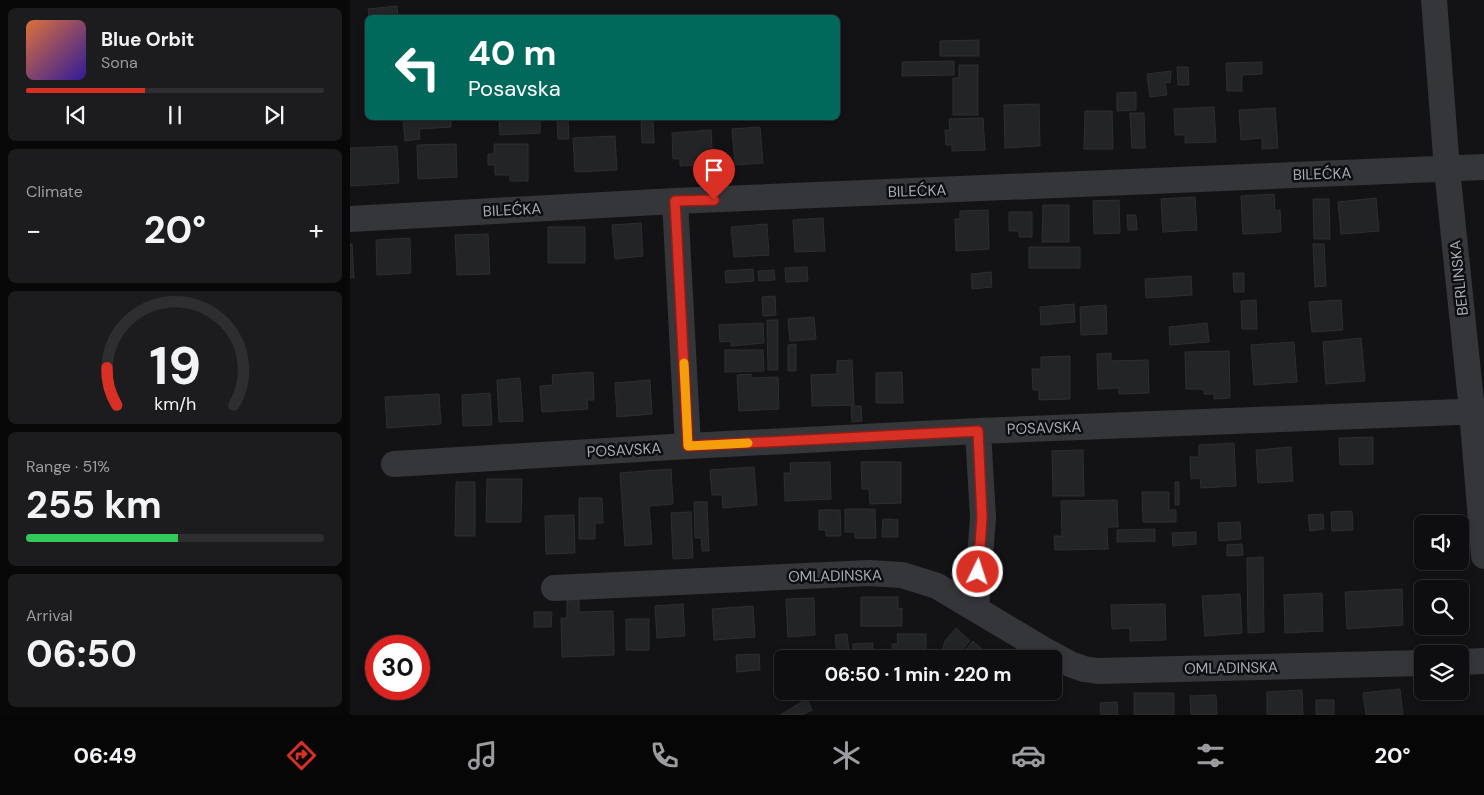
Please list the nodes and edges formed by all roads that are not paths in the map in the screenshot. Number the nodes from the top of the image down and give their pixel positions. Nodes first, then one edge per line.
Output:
1 (1434, 0) edge
2 (1484, 167) edge
3 (1448, 169) junction
4 (675, 201) junction
5 (350, 219) edge
6 (1478, 411) edge
7 (978, 431) junction
8 (688, 446) junction
9 (394, 464) dead end
10 (1484, 556) edge
11 (554, 588) dead end
12 (976, 608) junction
13 (1484, 661) edge
14 (1469, 662) edge
15 (1414, 663) edge

1 - 3 street, BERLINSKA
2 - 3 street, BILEĆKA
3 - 4 street, BILEĆKA
3 - 6 street, BERLINSKA
4 - 5 street, BILEĆKA
4 - 8 street
6 - 7 street, POSAVSKA
6 - 10 street, BERLINSKA
7 - 8 street, POSAVSKA
7 - 12 street
8 - 9 street, POSAVSKA
11 - 12 street, OMLADINSKA
12 - 15 street, OMLADINSKA
13 - 14 street

